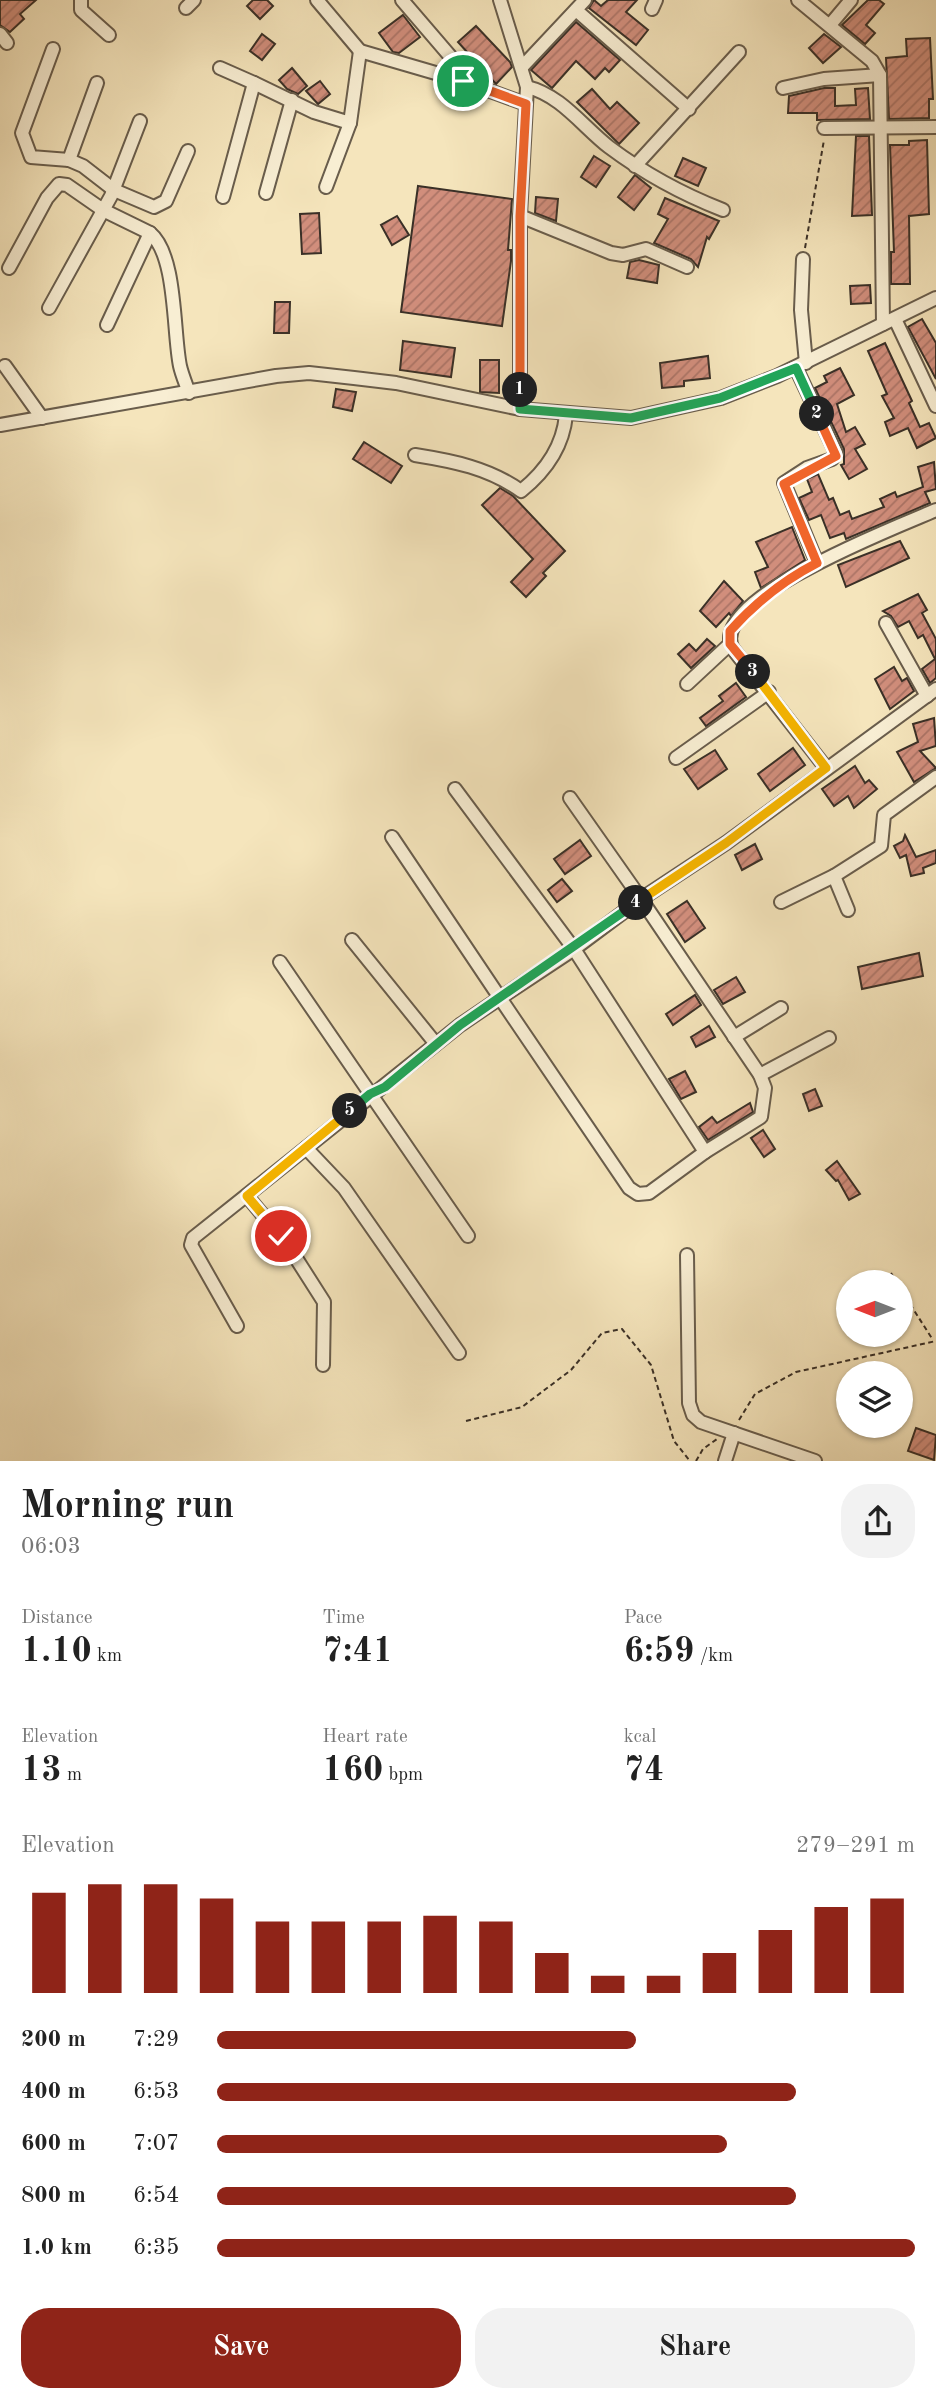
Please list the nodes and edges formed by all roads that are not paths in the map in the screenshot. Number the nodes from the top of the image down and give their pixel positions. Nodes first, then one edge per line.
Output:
1 (81, 0) edge
2 (317, 0) edge
3 (402, 0) edge
4 (500, 0) edge
5 (798, 0) edge
6 (851, 0) edge
7 (580, 5) edge
8 (830, 25) junction
9 (109, 35) dead end
10 (53, 49) dead end
11 (360, 51) junction
12 (739, 52) dead end
13 (523, 66) junction
14 (220, 68) dead end
15 (880, 75) junction
16 (463, 81) junction
17 (97, 83) dead end
18 (254, 83) junction
19 (527, 86) junction
20 (783, 88) dead end
21 (292, 100) junction
22 (526, 104) junction
23 (689, 109) junction
24 (140, 121) dead end
25 (350, 123) junction
26 (936, 127) edge
27 (824, 128) road end
28 (881, 130) junction
29 (188, 151) dead end
30 (69, 160) junction
31 (635, 166) junction
32 (326, 187) dead end
33 (266, 193) dead end
34 (223, 197) dead end
35 (109, 199) junction
36 (723, 210) dead end
37 (520, 216) junction
38 (150, 233) junction
39 (803, 259) road end
40 (687, 267) dead end
41 (9, 268) dead end
42 (936, 299) edge
43 (49, 308) dead end
44 (895, 318) junction
45 (883, 324) junction
46 (107, 325) dead end
47 (5, 366) dead end
48 (801, 366) junction
49 (189, 393) junction
50 (936, 406) edge
51 (520, 409) junction
52 (566, 415) junction
53 (42, 418) junction
54 (0, 425) edge
55 (415, 454) dead end
56 (936, 510) edge
57 (817, 563) junction
58 (886, 623) dead end
59 (730, 644) junction
60 (687, 684) dead end
61 (769, 692) junction
62 (932, 693) edge
63 (676, 758) dead end
64 (826, 768) junction
65 (936, 777) edge
66 (455, 789) dead end
67 (570, 797) dead end
68 (392, 838) dead end
69 (834, 876) junction
70 (641, 899) junction
71 (781, 902) dead end
72 (848, 910) dead end
73 (352, 940) dead end
74 (573, 949) junction
75 (279, 962) dead end
76 (500, 998) junction
77 (781, 1007) dead end
78 (734, 1037) junction
79 (829, 1038) dead end
80 (436, 1044) junction
81 (760, 1075) junction
82 (370, 1094) junction
83 (306, 1148) junction
84 (705, 1152) junction
85 (247, 1196) junction
86 (468, 1236) dead end
87 (687, 1255) dead end
88 (237, 1326) dead end
89 (459, 1353) dead end
90 (323, 1365) dead end
91 (731, 1432) junction
92 (725, 1461) edge
93 (814, 1461) edge

1 - 9 street
2 - 11 street
3 - 16 street
4 - 13 street
5 - 8 street
6 - 8 street
7 - 13 street
7 - 23 street
8 - 15 street
10 - 30 street
11 - 16 street
11 - 25 street
12 - 23 street
13 - 19 street
14 - 18 street
15 - 20 street
15 - 28 street
16 - 22 street
17 - 30 street
18 - 21 street
18 - 34 street
19 - 22 street
19 - 31 street
21 - 25 street
21 - 33 street
22 - 37 street
23 - 31 street
24 - 35 street
25 - 32 street
26 - 28 street
27 - 28 street
28 - 45 street
29 - 35 street
30 - 35 street
31 - 36 street
35 - 38 street
35 - 41 street
35 - 43 street
37 - 40 street
37 - 51 street
38 - 46 street
38 - 49 street
39 - 48 street
42 - 44 street
44 - 45 street
44 - 50 street
45 - 48 street
47 - 53 street
48 - 52 street
48 - 57 street
49 - 51 street
49 - 53 street
51 - 52 street
52 - 55 street
53 - 54 street
56 - 57 street
57 - 59 street
58 - 62 street
59 - 60 street
59 - 61 street
61 - 63 street
61 - 64 street
62 - 64 street
64 - 70 street
65 - 69 street
66 - 74 street
67 - 70 street
68 - 76 street
69 - 71 street
69 - 72 street
70 - 74 street
70 - 78 street
73 - 80 street
74 - 76 street
74 - 84 street
75 - 82 street
76 - 80 street
76 - 84 street
77 - 78 street
78 - 81 street
79 - 81 street
80 - 82 street
81 - 84 street
82 - 83 street
82 - 86 street
83 - 85 street
83 - 89 street
85 - 88 street
85 - 90 street
87 - 91 street
91 - 92 street
91 - 93 street

